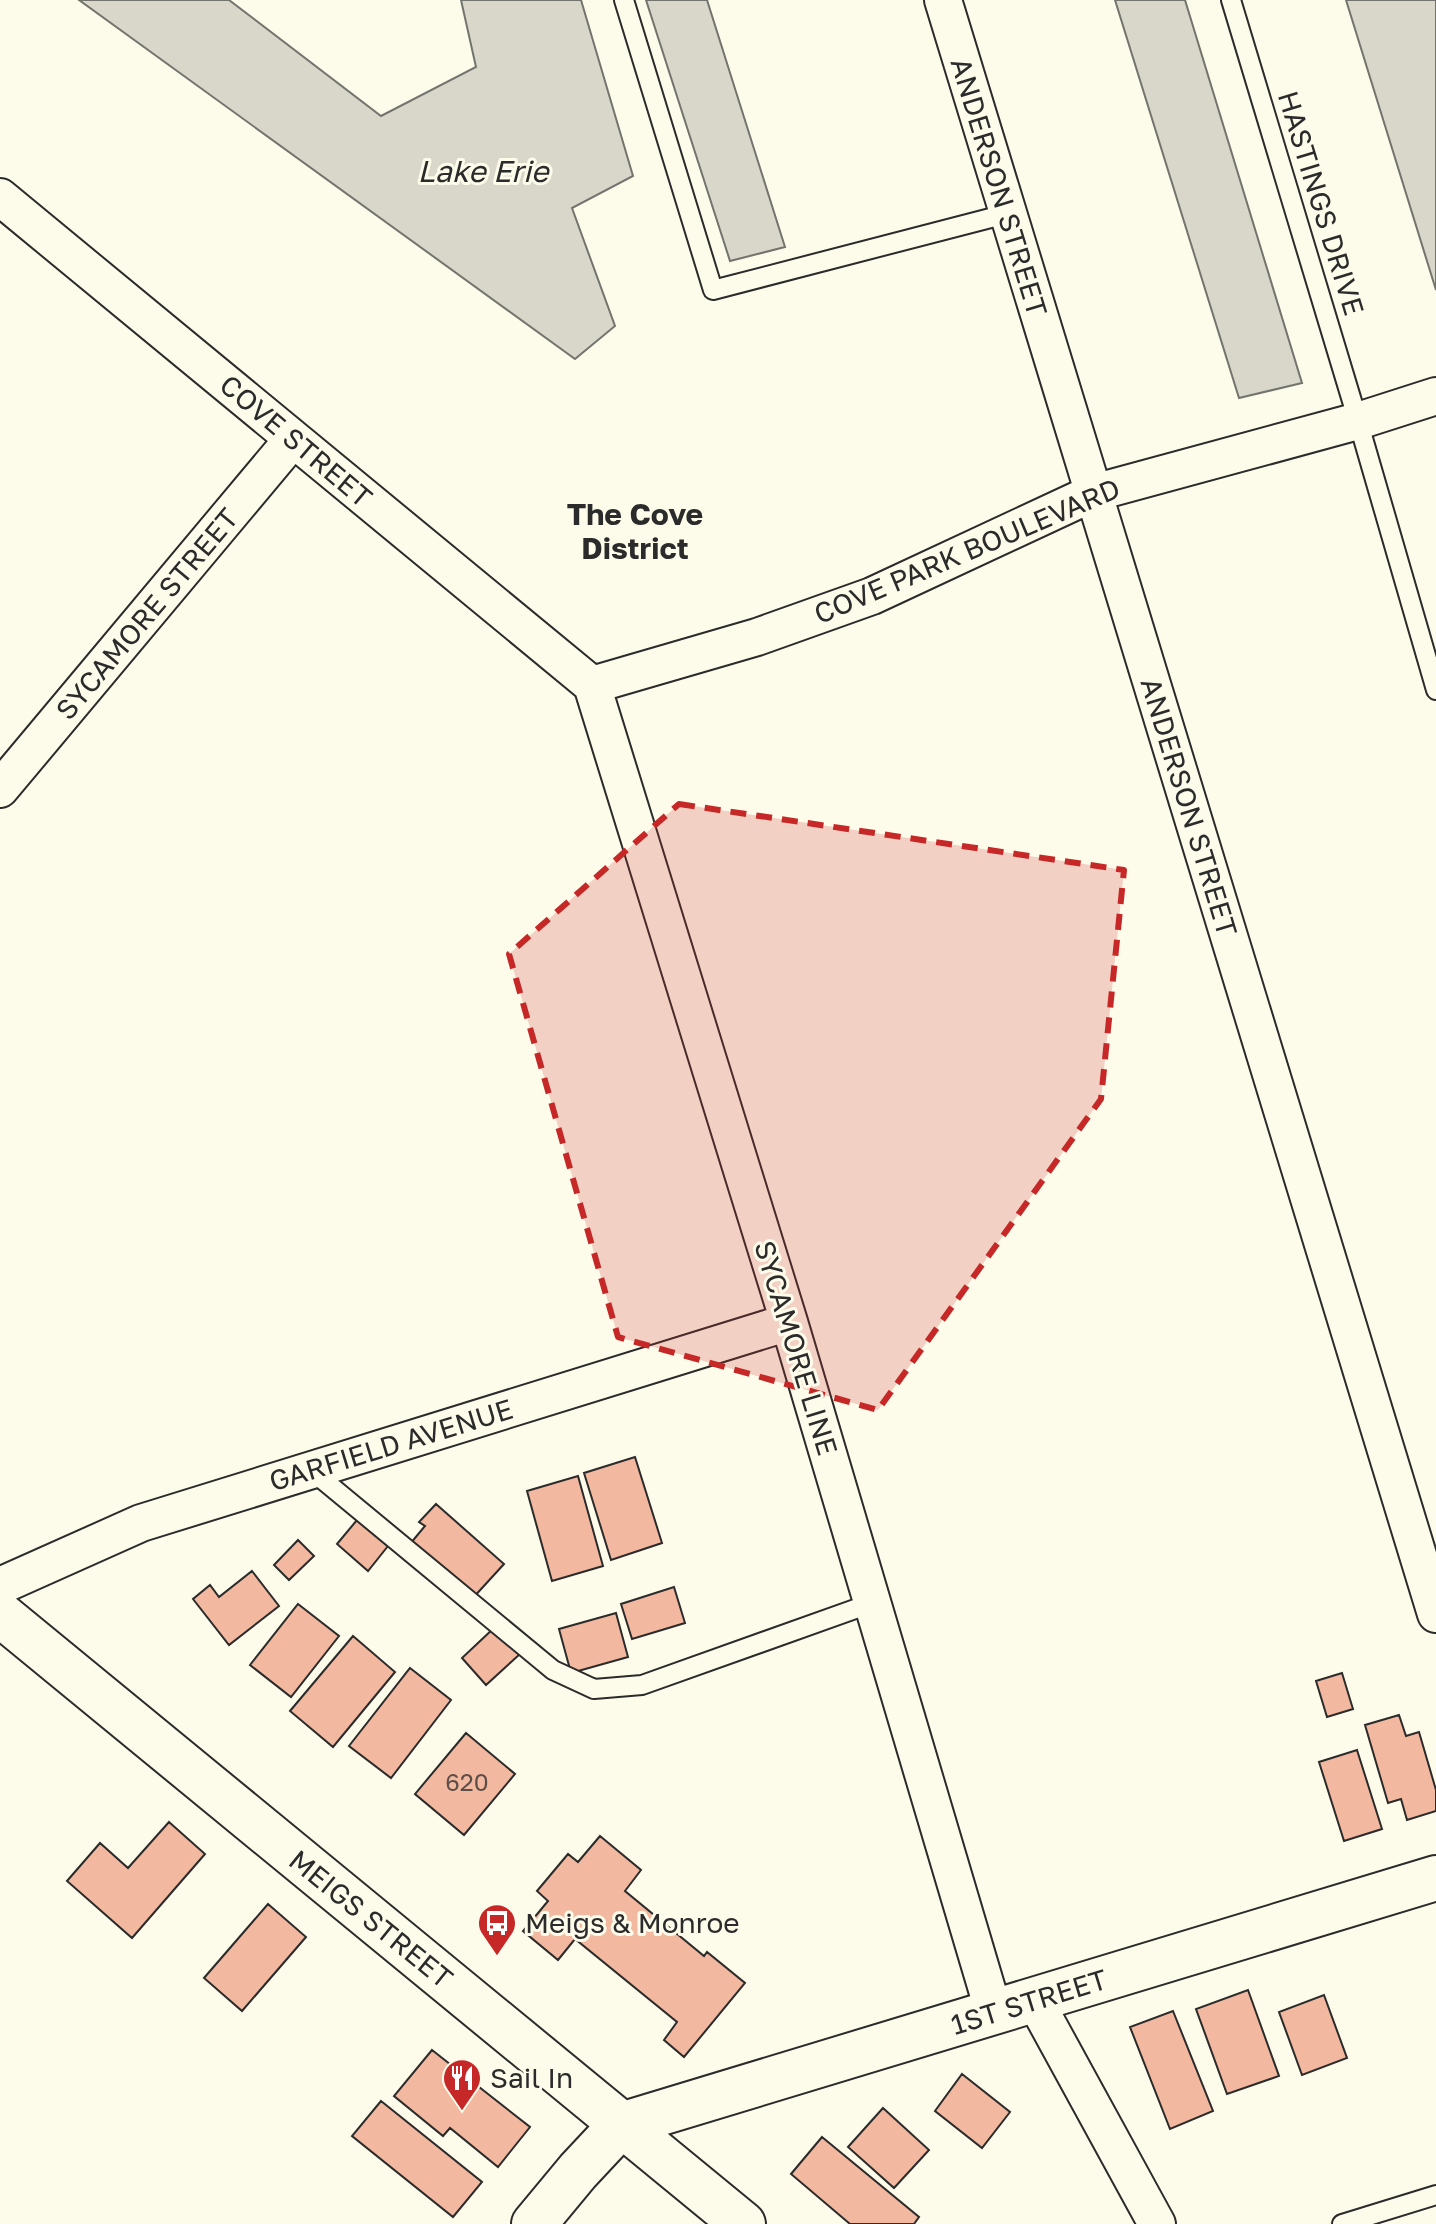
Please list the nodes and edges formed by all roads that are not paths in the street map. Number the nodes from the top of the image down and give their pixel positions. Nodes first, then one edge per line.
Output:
1 (624, 0) edge
2 (943, 0) edge
3 (1231, 0) edge
4 (0, 197) edge
5 (1006, 214) junction
6 (1436, 396) edge
7 (1358, 421) junction
8 (293, 439) junction
9 (1093, 493) junction
10 (592, 685) junction
11 (1436, 690) edge
12 (0, 789) edge
13 (789, 1322) junction
14 (311, 1470) junction
15 (0, 1586) edge
16 (872, 1603) junction
17 (0, 1614) edge
18 (1436, 1614) edge
19 (1436, 1878) edge
20 (1014, 2007) junction
21 (621, 2125) junction
22 (1436, 2195) edge
23 (534, 2224) edge
24 (743, 2224) edge
25 (1157, 2224) edge
26 (1342, 2224) edge

1 - 5 lane
2 - 5 street, ANDERSON STREET
3 - 7 lane, HASTINGS DRIVE
4 - 8 street, COVE STREET
5 - 9 street, ANDERSON STREET
6 - 7 street, COVE PARK BOULEVARD
7 - 9 street, COVE PARK BOULEVARD
7 - 11 lane, HASTINGS DRIVE
8 - 10 street, COVE STREET
8 - 12 street, SYCAMORE STREET
9 - 10 street, COVE PARK BOULEVARD
9 - 18 street, ANDERSON STREET
10 - 13 street, SYCAMORE LINE
13 - 14 street, GARFIELD AVENUE
13 - 16 street, SYCAMORE LINE
14 - 15 street, GARFIELD AVENUE
14 - 16 lane
16 - 20 street, SYCAMORE LINE
17 - 21 street, MEIGS STREET
19 - 20 street, 1ST STREET
20 - 21 street, 1ST STREET
20 - 25 street, SYCAMORE LINE
21 - 23 street
21 - 24 street, MEIGS STREET
22 - 26 lane

